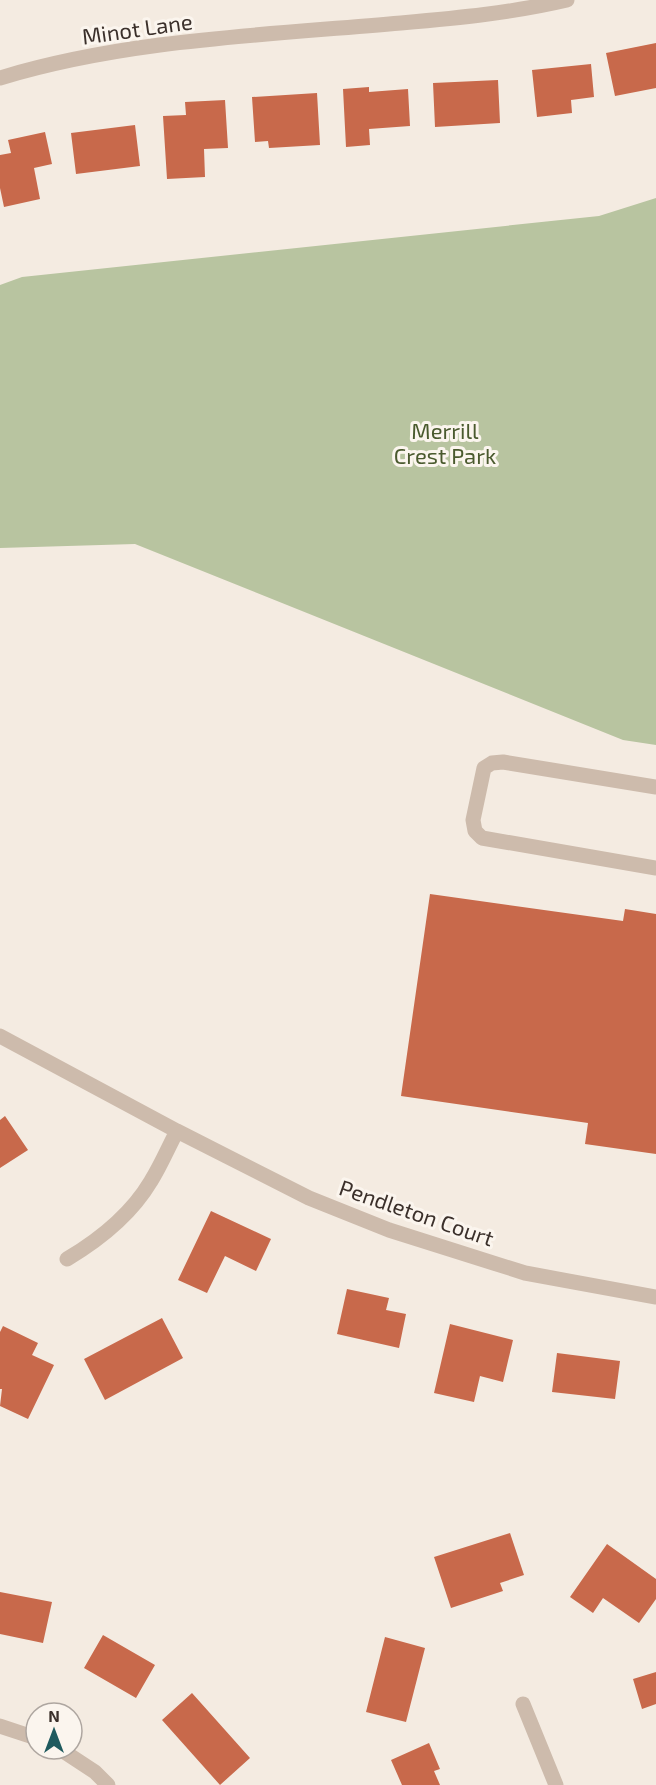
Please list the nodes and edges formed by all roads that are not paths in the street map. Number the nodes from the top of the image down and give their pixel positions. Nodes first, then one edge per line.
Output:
1 (567, 0) edge
2 (0, 78) edge
3 (656, 788) edge
4 (656, 868) edge
5 (0, 1036) edge
6 (177, 1131) junction
7 (67, 1259) dead end
8 (656, 1297) edge
9 (524, 1704) dead end
10 (0, 1726) edge
11 (24, 1733) edge
12 (78, 1761) edge
13 (108, 1785) edge
14 (556, 1785) edge

1 - 2 street, Minot Lane
3 - 4 street
5 - 6 street, Pendleton Court
6 - 7 street
6 - 8 street, Pendleton Court
9 - 14 street
10 - 11 street
12 - 13 street

